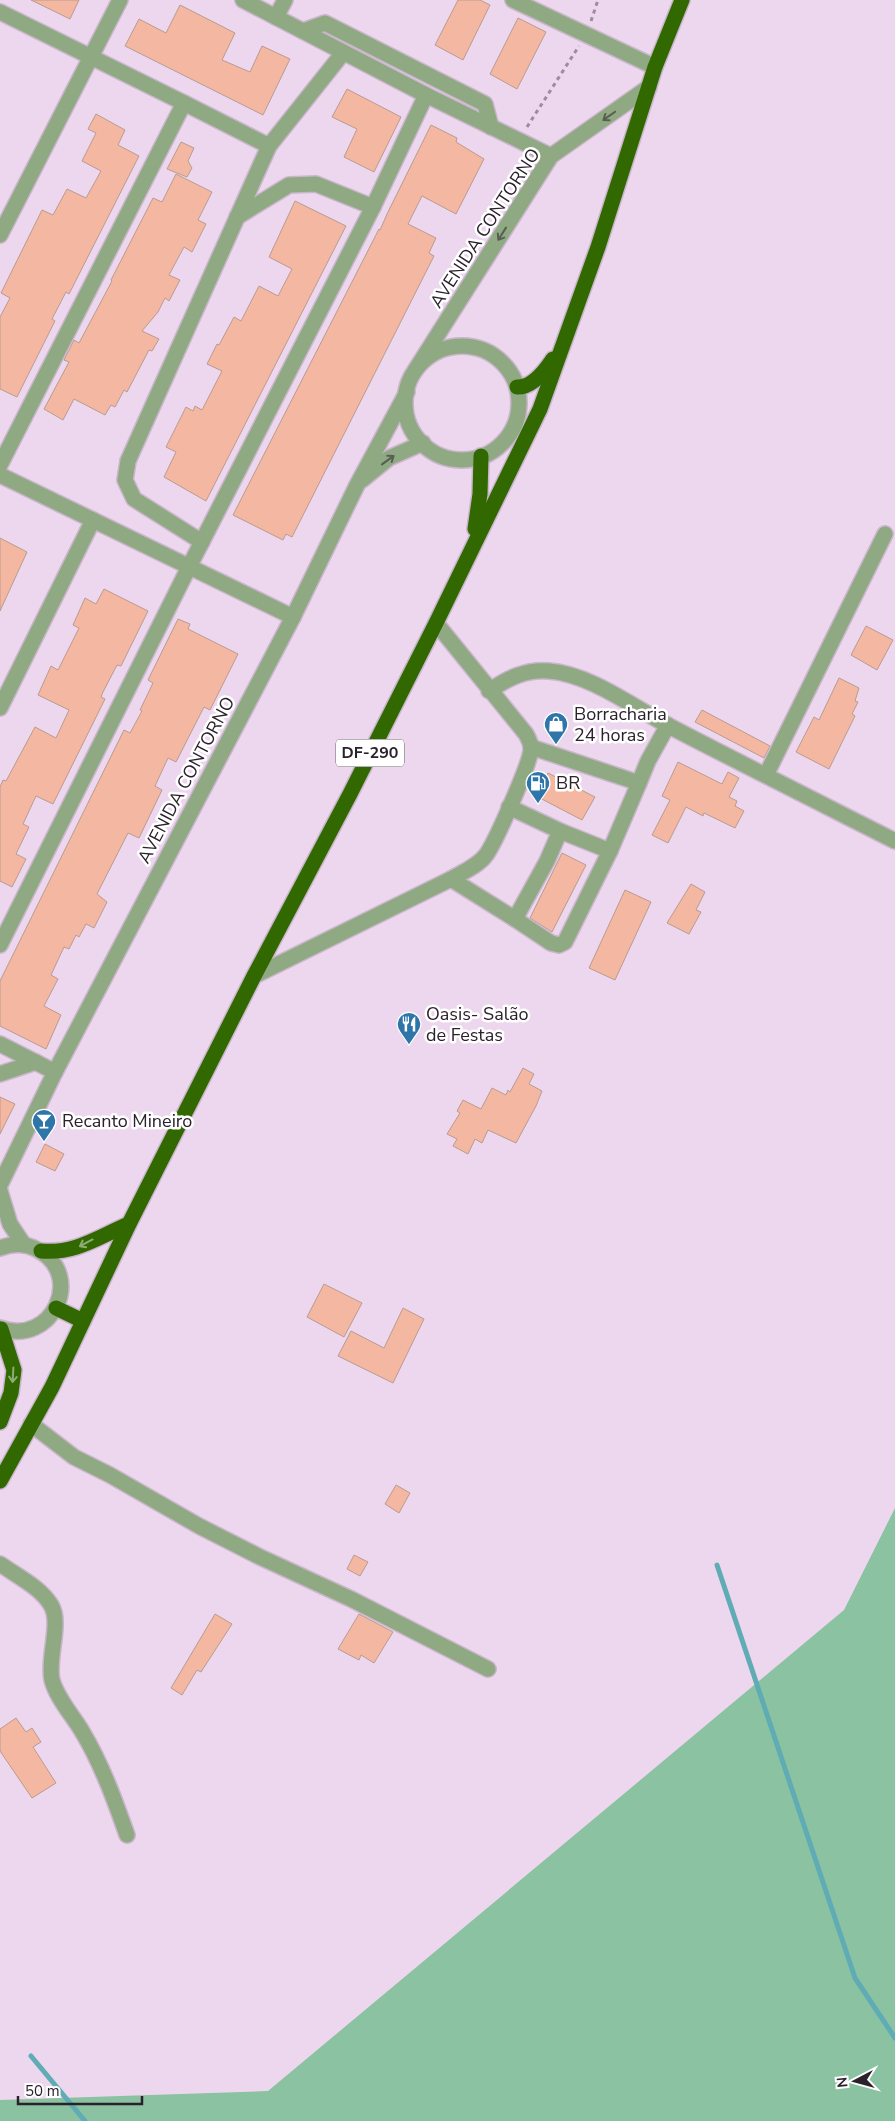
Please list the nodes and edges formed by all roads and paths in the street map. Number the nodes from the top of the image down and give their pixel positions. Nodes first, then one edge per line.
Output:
1 (120, 0) edge
2 (243, 0) edge
3 (285, 0) edge
4 (513, 0) edge
5 (598, 0) edge
6 (682, 0) edge
7 (0, 12) edge
8 (276, 17) junction
9 (303, 31) junction
10 (586, 35) junction
11 (343, 52) junction
12 (91, 58) junction
13 (655, 67) junction
14 (649, 87) junction
15 (426, 95) junction
16 (184, 104) junction
17 (491, 127) junction
18 (518, 140) junction
19 (269, 146) junction
20 (551, 156) junction
21 (373, 207) junction
22 (237, 217) junction
23 (0, 235) edge
24 (564, 341) junction
25 (416, 370) junction
26 (517, 387) junction
27 (407, 392) junction
28 (423, 443) junction
29 (481, 456) junction
30 (0, 465) edge
31 (0, 475) edge
32 (357, 485) junction
33 (93, 520) junction
34 (884, 534) dead end
35 (202, 542) junction
36 (474, 544) junction
37 (190, 567) junction
38 (293, 617) junction
39 (436, 623) junction
40 (489, 691) junction
41 (0, 708) edge
42 (668, 725) junction
43 (531, 748) junction
44 (766, 776) junction
45 (639, 782) junction
46 (509, 807) junction
47 (560, 831) junction
48 (895, 842) edge
49 (610, 851) junction
50 (451, 879) junction
51 (515, 919) junction
52 (5, 923) edge
53 (0, 945) edge
54 (254, 976) junction
55 (0, 1044) edge
56 (36, 1062) junction
57 (55, 1072) junction
58 (0, 1074) edge
59 (0, 1185) edge
60 (0, 1190) edge
61 (129, 1224) junction
62 (24, 1245) junction
63 (0, 1248) edge
64 (41, 1251) junction
65 (56, 1308) junction
66 (83, 1321) junction
67 (0, 1329) edge
68 (0, 1422) edge
69 (31, 1424) junction
70 (0, 1480) edge
71 (0, 1564) edge
72 (488, 1669) dead end
73 (127, 1835) dead end

1 - 12 street
2 - 8 street
3 - 8 street
4 - 10 street
5 - 10 path
6 - 13 highway, DF-290
7 - 12 street
8 - 9 street
9 - 11 street
9 - 17 street
10 - 13 street
10 - 18 path
11 - 15 street
11 - 19 street
12 - 16 street
12 - 23 street
13 - 14 highway, DF-290
14 -> 20 street, AVENIDA CONTORNO
14 - 24 highway, DF-290
15 - 17 street
15 - 21 street
16 - 19 street
16 - 30 street
17 - 18 street
18 - 20 street
19 - 22 street
20 -> 25 street, AVENIDA CONTORNO
21 - 22 street
21 - 35 street
22 - 35 street
24 - 26 highway
24 - 36 highway, DF-290
25 - 26 street
25 - 27 street
26 - 29 street
27 - 28 street
27 - 32 street, AVENIDA CONTORNO
28 - 29 street
32 -> 28 street
29 - 36 highway
31 - 33 street
32 - 38 street, AVENIDA CONTORNO
33 - 37 street
33 - 41 street
34 - 44 street
35 - 37 street
36 - 39 highway, DF-290
37 - 38 street
37 - 52 street
38 - 57 street, AVENIDA CONTORNO
39 - 40 street
39 - 54 highway, DF-290
40 - 42 street
40 - 43 street
42 - 44 street
42 - 45 street
43 - 45 street
43 - 46 street
44 - 48 street
45 - 49 street
46 - 47 street
46 - 50 street
47 - 49 street
47 - 51 street
49 - 51 street
50 - 51 street
50 - 54 street
52 - 53 street
54 - 61 highway, DF-290
55 - 56 street
56 - 57 street
56 - 58 street
57 - 59 street, AVENIDA CONTORNO
60 - 62 street
61 -> 64 highway
61 - 66 highway, DF-290
62 - 63 street
62 - 64 street
64 - 65 street
65 - 66 highway
65 - 67 street
66 - 69 highway, DF-290
67 -> 68 highway
69 - 70 highway, DF-290
69 - 72 street
71 - 73 street

